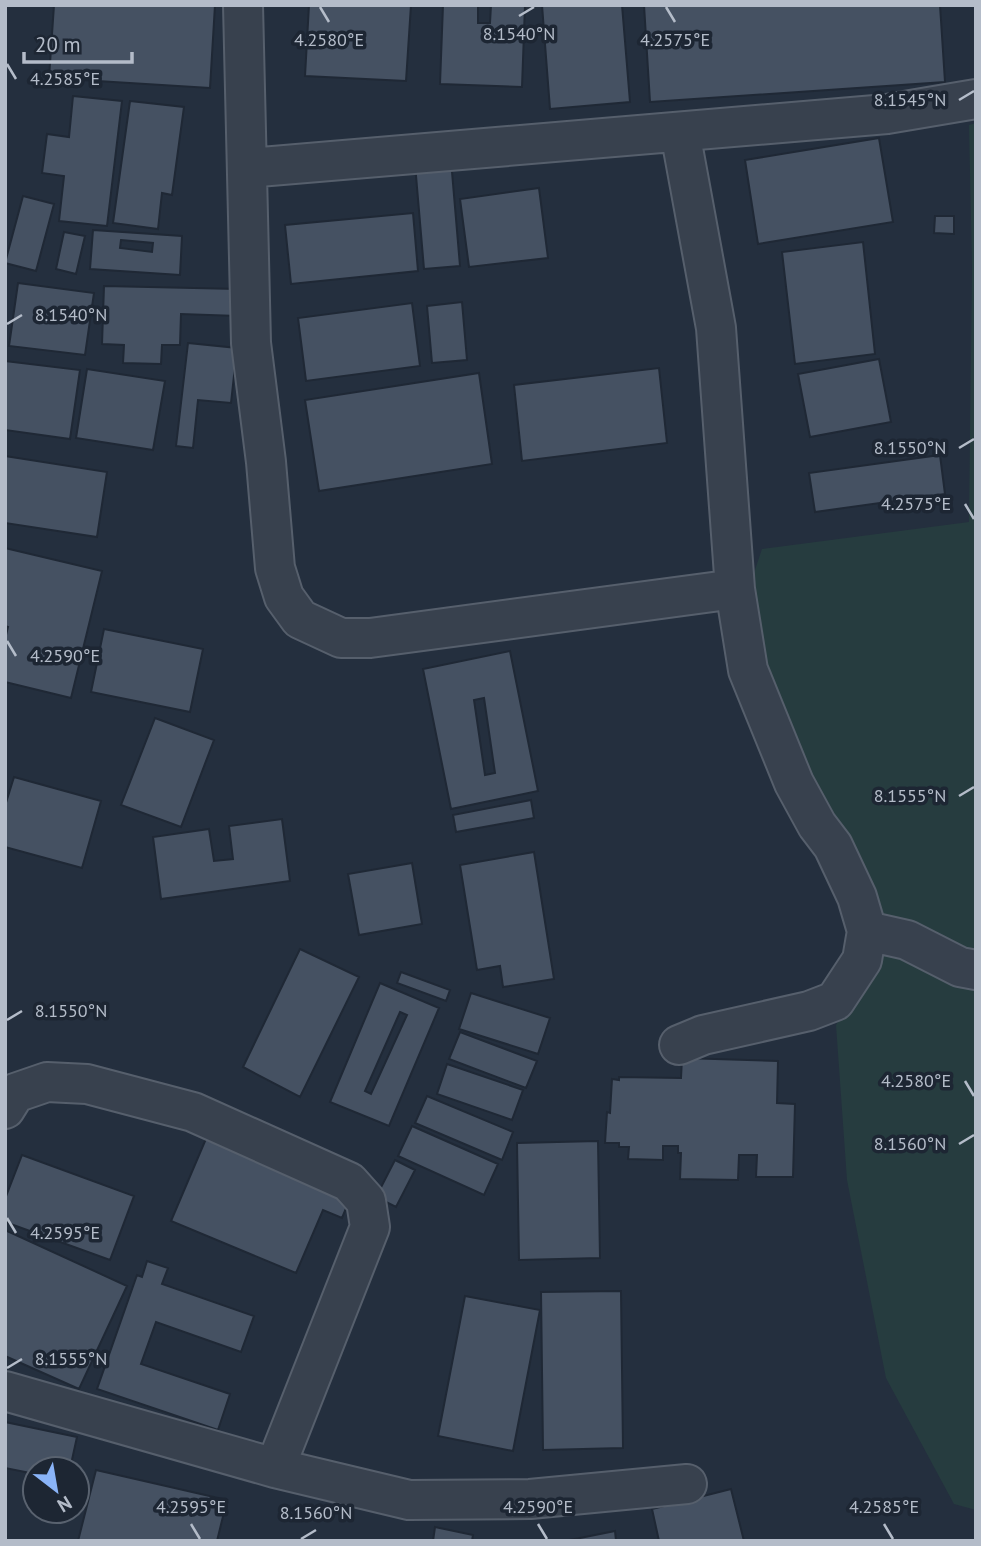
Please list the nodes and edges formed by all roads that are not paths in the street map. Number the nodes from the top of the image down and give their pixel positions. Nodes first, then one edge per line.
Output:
1 (243, 5) edge
2 (976, 99) edge
3 (680, 132) junction
4 (248, 168) junction
5 (735, 589) junction
6 (867, 931) junction
7 (976, 971) edge
8 (679, 1045) dead end
9 (5, 1109) edge
10 (5, 1391) edge
11 (275, 1468) junction
12 (687, 1485) dead end

1 - 4 street
2 - 3 street
3 - 4 street
3 - 5 street
4 - 5 street
5 - 6 street
6 - 7 street
6 - 8 street
9 - 11 street
10 - 11 street
11 - 12 street

